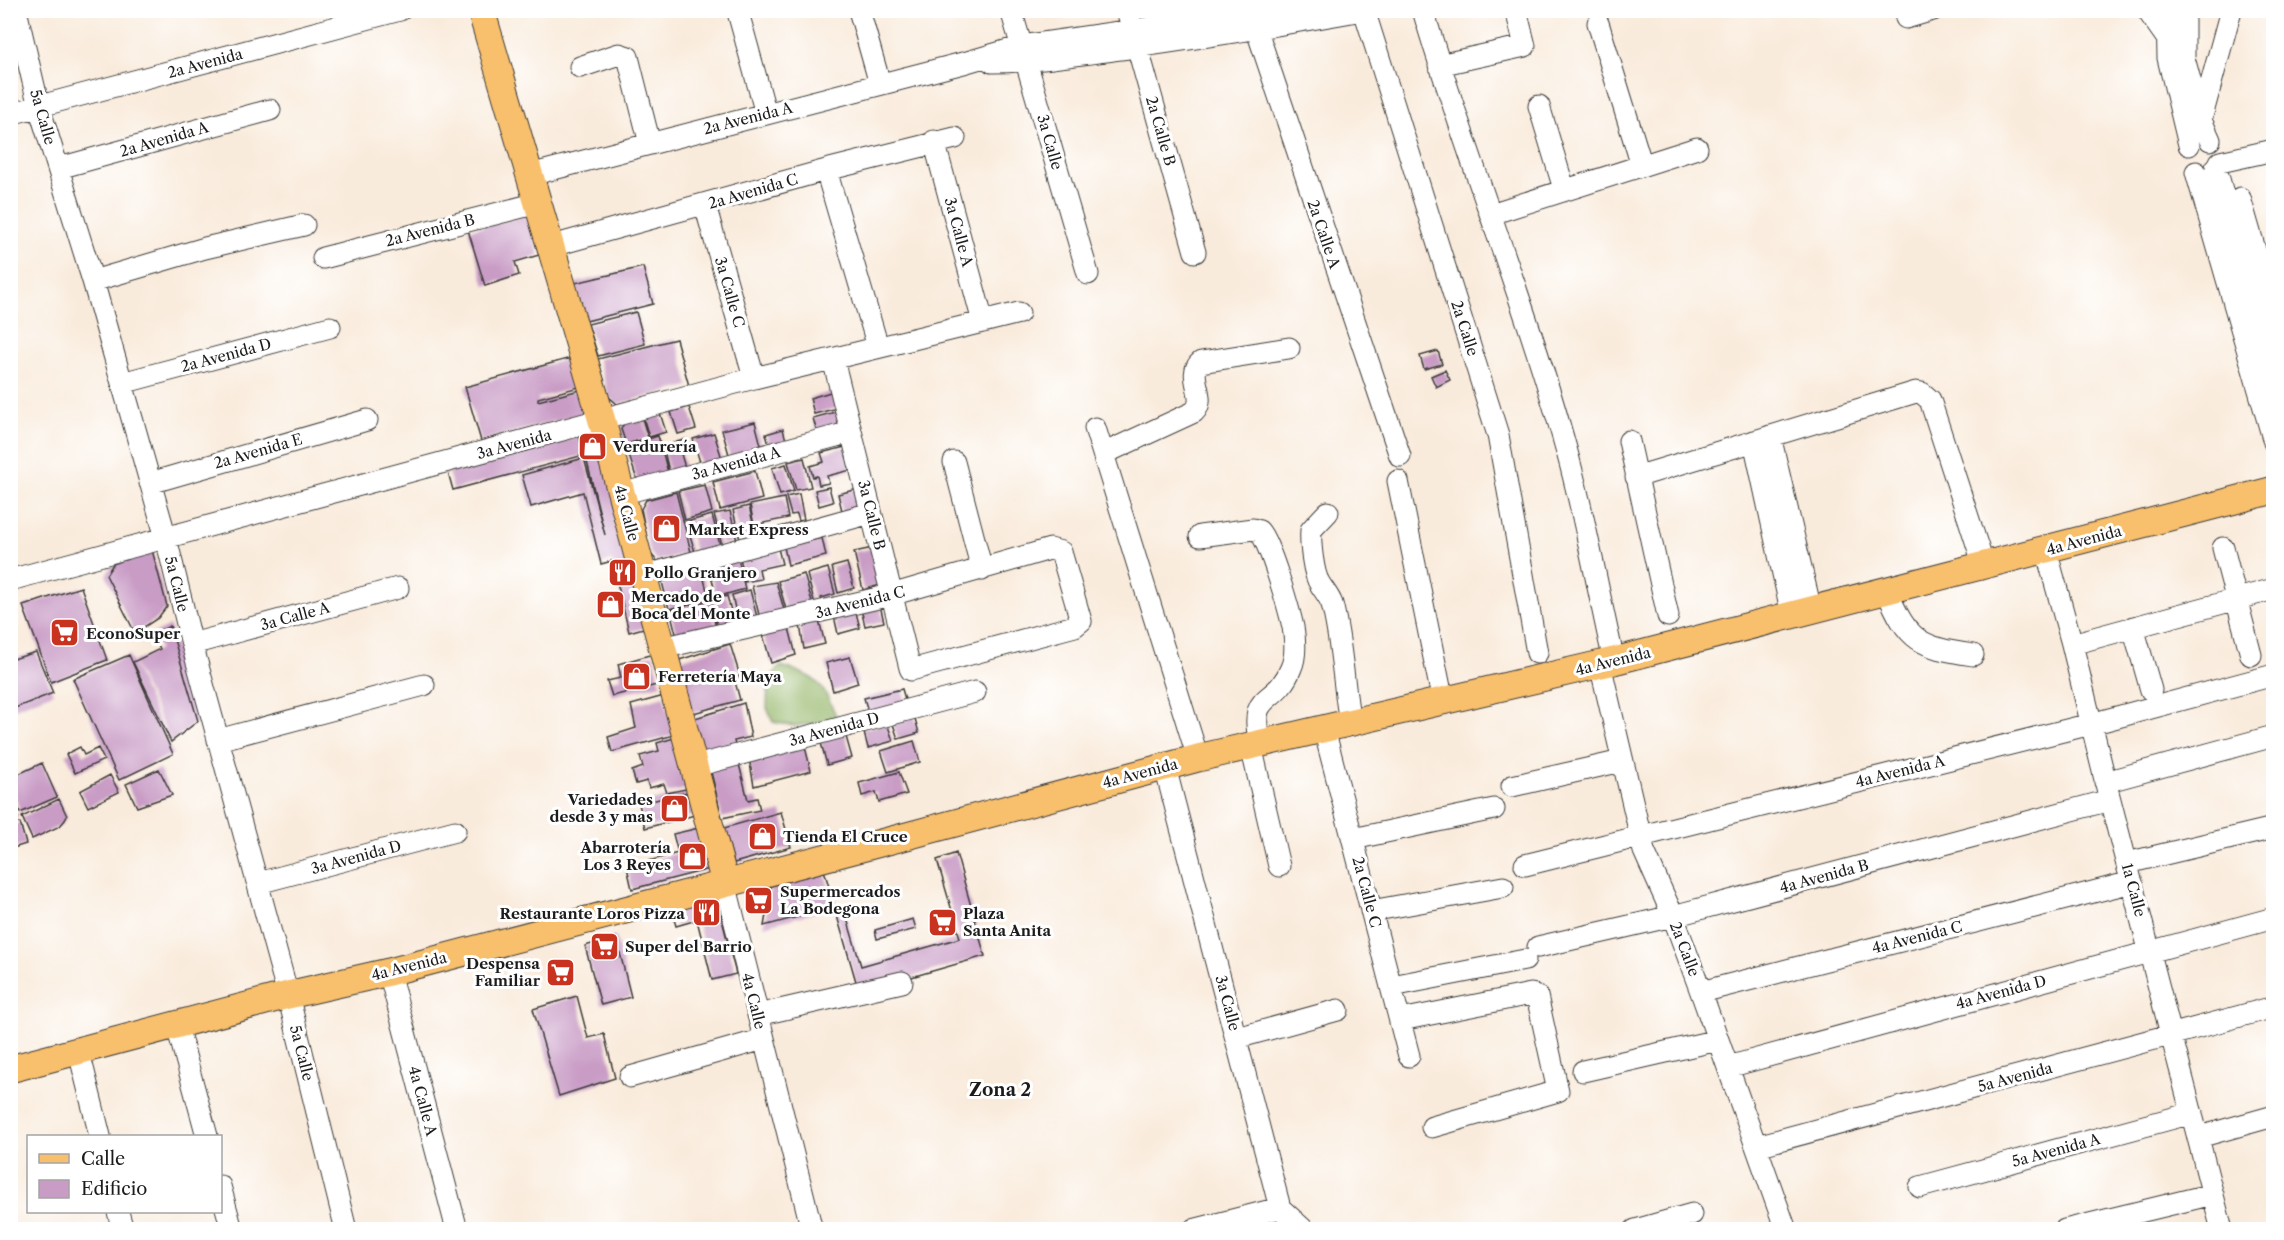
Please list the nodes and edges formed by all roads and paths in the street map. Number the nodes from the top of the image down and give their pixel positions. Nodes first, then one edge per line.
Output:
1 (16, 10) edge
2 (400, 10) edge
3 (481, 10) edge
4 (859, 10) edge
5 (1011, 10) edge
6 (1127, 10) edge
7 (1272, 10) edge
8 (1363, 10) edge
9 (1423, 10) edge
10 (1516, 10) edge
11 (1933, 10) edge
12 (2147, 10) edge
13 (2167, 10) edge
14 (2184, 10) edge
15 (2231, 10) edge
16 (739, 16) dead end
17 (1252, 18) edge
18 (1906, 18) dead end
19 (1598, 22) dead end
20 (2166, 37) junction
21 (1136, 39) junction
22 (1024, 54) junction
23 (1439, 64) junction
24 (580, 67) dead end
25 (880, 84) junction
26 (1539, 106) dead end
27 (39, 107) junction
28 (270, 110) dead end
29 (10, 114) edge
30 (766, 114) junction
31 (2201, 120) junction
32 (945, 140) joint
33 (650, 144) junction
34 (1697, 148) dead end
35 (2274, 150) edge
36 (2212, 158) junction
37 (1642, 166) junction
38 (59, 168) junction
39 (826, 170) junction
40 (530, 175) junction
41 (1564, 189) junction
42 (2240, 198) dead end
43 (538, 203) junction
44 (705, 205) junction
45 (1491, 213) junction
46 (304, 225) dead end
47 (552, 246) junction
48 (1195, 252) dead end
49 (323, 258) dead end
50 (1088, 274) dead end
51 (93, 280) junction
52 (1019, 313) dead end
53 (2274, 315) edge
54 (983, 322) junction
55 (330, 327) dead end
56 (878, 347) junction
57 (1289, 348) dead end
58 (833, 359) junction
59 (754, 378) junction
60 (2274, 380) edge
61 (122, 383) junction
62 (367, 420) dead end
63 (602, 421) junction
64 (1095, 428) dead end
65 (851, 432) junction
66 (1762, 439) junction
67 (1629, 441) dead end
68 (2274, 442) edge
69 (1103, 454) junction
70 (1400, 456) dead end
71 (954, 462) dead end
72 (1636, 477) junction
73 (1398, 481) dead end
74 (150, 483) junction
75 (2274, 490) edge
76 (621, 494) junction
77 (1328, 512) dead end
78 (871, 513) junction
79 (1200, 536) dead end
80 (166, 538) junction
81 (2223, 548) dead end
82 (2046, 550) junction
83 (1984, 566) junction
84 (982, 570) junction
85 (643, 576) junction
86 (10, 580) edge
87 (398, 588) dead end
88 (2274, 589) edge
89 (1887, 591) junction
90 (891, 595) junction
91 (2237, 599) junction
92 (1802, 613) junction
93 (1668, 616) dead end
94 (2133, 627) junction
95 (192, 644) junction
96 (2073, 644) junction
97 (663, 648) junction
98 (1536, 653) dead end
99 (1973, 655) dead end
100 (2251, 655) dead end
101 (1607, 663) junction
102 (911, 670) joint
103 (2274, 675) edge
104 (424, 686) dead end
105 (2151, 690) dead end
106 (975, 692) dead end
107 (1443, 702) junction
108 (2091, 724) junction
109 (1337, 726) junction
110 (2274, 736) edge
111 (218, 740) junction
112 (1255, 745) junction
113 (1198, 758) junction
114 (1622, 761) junction
115 (692, 766) junction
116 (1165, 766) junction
117 (1512, 786) dead end
118 (2108, 791) junction
119 (1494, 809) dead end
120 (2274, 828) edge
121 (455, 831) dead end
122 (1639, 836) junction
123 (1353, 839) junction
124 (1525, 865) dead end
125 (1280, 866) dead end
126 (2129, 873) junction
127 (258, 883) junction
128 (725, 883) junction
129 (1503, 887) dead end
130 (1371, 911) junction
131 (1673, 916) junction
132 (2274, 918) edge
133 (2150, 951) junction
134 (389, 972) junction
135 (902, 982) dead end
136 (1392, 986) junction
137 (1701, 992) junction
138 (288, 995) junction
139 (2274, 1007) edge
140 (1338, 1010) dead end
141 (758, 1015) junction
142 (1401, 1020) junction
143 (177, 1026) junction
144 (2171, 1035) junction
145 (1237, 1038) junction
146 (764, 1039) junction
147 (1718, 1040) junction
148 (79, 1052) junction
149 (1410, 1056) dead end
150 (1728, 1067) junction
151 (10, 1069) edge
152 (1583, 1071) dead end
153 (630, 1077) dead end
154 (2192, 1113) junction
155 (2274, 1116) edge
156 (1432, 1127) dead end
157 (100, 1135) edge
158 (206, 1135) edge
159 (2199, 1137) junction
160 (1757, 1146) junction
161 (1920, 1187) dead end
162 (222, 1193) edge
163 (2213, 1194) junction
164 (1280, 1208) junction
165 (118, 1213) edge
166 (1692, 1214) dead end
167 (1225, 1226) edge
168 (123, 1230) edge
169 (232, 1230) edge
170 (346, 1230) edge
171 (457, 1230) edge
172 (812, 1230) edge
173 (1192, 1230) edge
174 (1304, 1230) edge
175 (1635, 1230) edge
176 (1786, 1230) edge
177 (2065, 1230) edge
178 (2222, 1230) edge

1 - 27 street, 5a Calle
2 - 27 street, 2a Avenida
3 - 40 main road, 4a Calle
4 - 25 street
5 - 22 street, 3a Calle
6 - 21 street, 2a Calle B
7 - 17 street, 2a Avenida A
8 - 17 street, 2a Avenida A
8 - 98 street, 2a Calle
9 - 23 street, 2a Calle
10 - 23 street
11 - 18 street
12 - 20 street
13 - 20 street
14 - 31 street
15 - 31 street
16 - 30 street
17 - 21 street, 2a Avenida A
17 - 70 street, 2a Calle A
19 - 37 street
20 - 36 street
21 - 22 street, 2a Avenida A
21 - 48 street, 2a Calle B
22 - 25 street, 2a Avenida A
22 - 50 street, 3a Calle
23 - 45 street, 2a Calle
24 - 33 street
25 - 30 street, 2a Avenida A
26 - 41 street
27 - 29 street, 2a Avenida
27 - 38 street, 5a Calle
28 - 38 street, 2a Avenida A
30 - 33 street, 2a Avenida A
31 - 36 street
32 - 39 street, 2a Avenida C
32 - 54 street, 3a Calle A
33 - 40 street, 2a Avenida A
34 - 37 street
35 - 36 street
36 - 60 street
36 - 68 street
37 - 41 street
38 - 51 street, 5a Calle
39 - 44 street, 2a Avenida C
39 - 56 street
40 - 43 main road, 4a Calle
41 - 45 street
42 - 53 street
43 - 47 main road, 4a Calle
43 - 49 street, 2a Avenida B
44 - 47 street, 2a Avenida C
44 - 59 street, 3a Calle C
45 - 101 street, 2a Calle
46 - 51 street
47 - 63 main road, 4a Calle
51 - 61 street, 5a Calle
52 - 54 street, 3a Avenida
54 - 56 street, 3a Avenida
55 - 61 street, 2a Avenida D
56 - 58 street, 3a Avenida
57 - 69 street
58 - 59 street, 3a Avenida
58 - 65 street, 3a Calle B
59 - 63 street, 3a Avenida
61 - 74 street, 5a Calle
62 - 74 street, 2a Avenida E
63 - 76 main road, 4a Calle
63 - 80 street, 3a Avenida
64 - 69 street
65 - 76 street, 3a Avenida A
65 - 78 street, 3a Calle B
66 - 72 street
66 - 83 street
66 - 92 street
67 - 72 street
69 - 113 street
71 - 84 street
72 - 93 street
73 - 107 street
74 - 80 street, 5a Calle
75 - 82 main road, 4a Avenida
76 - 85 main road, 4a Calle
77 - 109 street, 2a Calle C
78 - 85 street
78 - 90 street, 3a Calle B
79 - 112 street
80 - 86 street, 3a Avenida
80 - 95 street, 5a Calle
81 - 91 street
82 - 83 main road, 4a Avenida
82 - 96 street, 1a Calle
83 - 89 main road, 4a Avenida
84 - 90 street, 3a Avenida C
84 - 102 street, 3a Avenida C
85 - 97 main road, 4a Calle
87 - 95 street, 3a Calle A
88 - 91 street
89 - 92 main road, 4a Avenida
89 - 99 street
90 - 97 street, 3a Avenida C
90 - 102 street, 3a Calle B
91 - 94 street
91 - 100 street
92 - 101 main road, 4a Avenida
94 - 96 street
94 - 105 street
95 - 111 street, 5a Calle
96 - 108 street, 1a Calle
97 - 115 main road, 4a Calle
101 - 107 main road, 4a Avenida
101 - 114 street, 2a Calle
103 - 108 street, 4a Avenida A
104 - 111 street
106 - 115 street, 3a Avenida D
107 - 109 main road, 4a Avenida
108 - 118 street, 1a Calle
108 - 122 street, 4a Avenida A
109 - 112 main road, 4a Avenida
109 - 123 street, 2a Calle C
110 - 118 street, 4a Avenida B
111 - 127 street, 5a Calle
112 - 113 main road, 4a Avenida
112 - 125 street
113 - 116 main road, 4a Avenida
114 - 117 street
114 - 122 street, 2a Calle
115 - 128 main road, 4a Calle
116 - 128 main road, 4a Avenida
116 - 145 street, 3a Calle
118 - 126 street, 1a Calle
118 - 131 street, 4a Avenida B
119 - 123 street
120 - 126 street, 4a Avenida C
121 - 127 street, 3a Avenida D
122 - 124 street, 4a Avenida A
122 - 131 street, 2a Calle
123 - 130 street, 2a Calle C
126 - 133 street, 1a Calle
126 - 137 street, 4a Avenida C
127 - 138 street, 5a Calle
128 - 134 main road, 4a Avenida
128 - 141 street, 4a Calle
129 - 130 street
130 - 136 street, 2a Calle C
131 - 136 street, 4a Avenida B
131 - 137 street, 2a Calle
132 - 133 street, 4a Avenida D
133 - 144 street, 1a Calle
133 - 150 street, 4a Avenida D
134 - 138 main road, 4a Avenida
134 - 171 street, 4a Calle A
135 - 141 street
136 - 142 street, 2a Calle C
137 - 147 street, 2a Calle
138 - 143 main road, 4a Avenida
138 - 170 street, 5a Calle
139 - 144 street, 5a Avenida
140 - 145 street
141 - 146 street, 4a Calle
142 - 149 street, 2a Calle C
142 - 156 street
143 - 148 main road, 4a Avenida
143 - 158 street
144 - 154 street, 1a Calle
144 - 160 street, 5a Avenida
145 - 164 street, 3a Calle
146 - 153 street
146 - 172 street, 4a Calle
147 - 150 street, 2a Calle
147 - 152 street
148 - 151 main road, 4a Avenida
148 - 157 street
150 - 160 street, 2a Calle
154 - 159 street, 1a Calle
154 - 161 street, 5a Avenida A
155 - 159 street
159 - 163 street, 1a Calle
160 - 176 street, 2a Calle
162 - 169 street
163 - 177 street
163 - 178 street, 1a Calle
164 - 167 street
164 - 174 street
165 - 168 street
166 - 175 street
167 - 173 street

